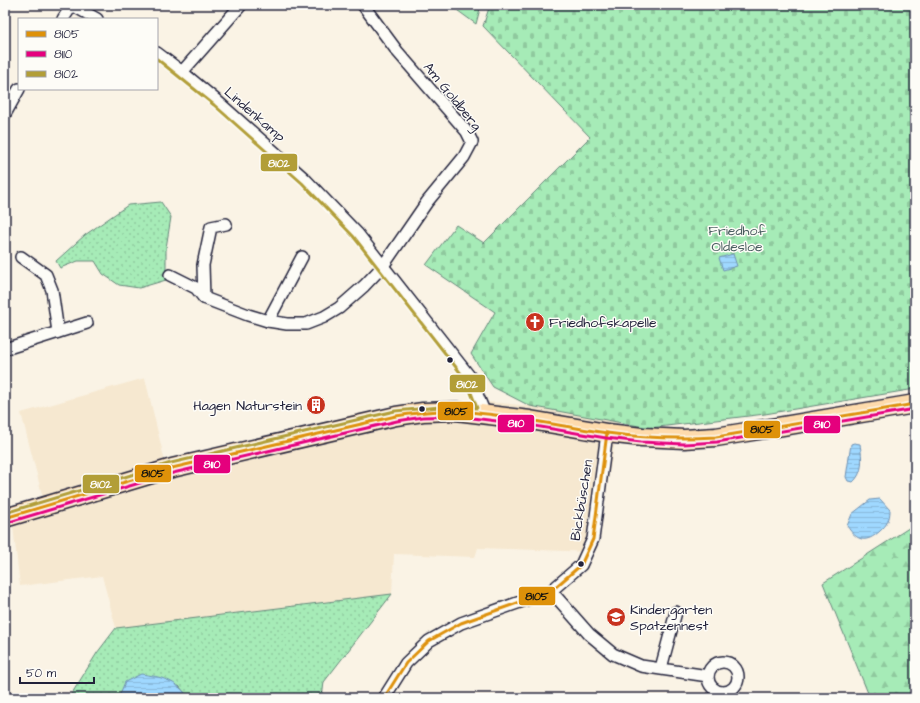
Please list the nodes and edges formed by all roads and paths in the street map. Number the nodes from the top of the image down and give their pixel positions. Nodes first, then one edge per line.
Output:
1 (72, 5) edge
2 (241, 5) edge
3 (363, 5) edge
4 (64, 18) edge
5 (95, 18) edge
6 (158, 55) edge
7 (182, 72) junction
8 (18, 90) edge
9 (5, 114) edge
10 (226, 224) dead end
11 (21, 257) dead end
12 (302, 257) dead end
13 (383, 266) junction
14 (170, 275) dead end
15 (204, 298) junction
16 (268, 320) junction
17 (87, 323) dead end
18 (58, 332) junction
19 (5, 349) edge
20 (915, 404) edge
21 (485, 414) junction
22 (607, 432) junction
23 (5, 518) edge
24 (551, 592) junction
25 (676, 612) dead end
26 (661, 668) junction
27 (708, 676) dead end
28 (384, 698) edge

1 - 4 street
1 - 5 street
2 - 7 street
3 - 13 street, Am Goldberg
6 - 7 street, Lindenkamp
7 - 13 street, Lindenkamp
8 - 9 street
10 - 15 street
11 - 18 street
12 - 16 street
13 - 16 street
13 - 21 street, Lindenkamp
14 - 15 street
15 - 16 street
17 - 18 street
18 - 19 street
20 - 22 main road
21 - 22 main road
21 - 23 main road
22 - 24 street, Bickbüschen
24 - 26 street
24 - 28 street, Bickbüschen
25 - 26 street
26 - 27 street

